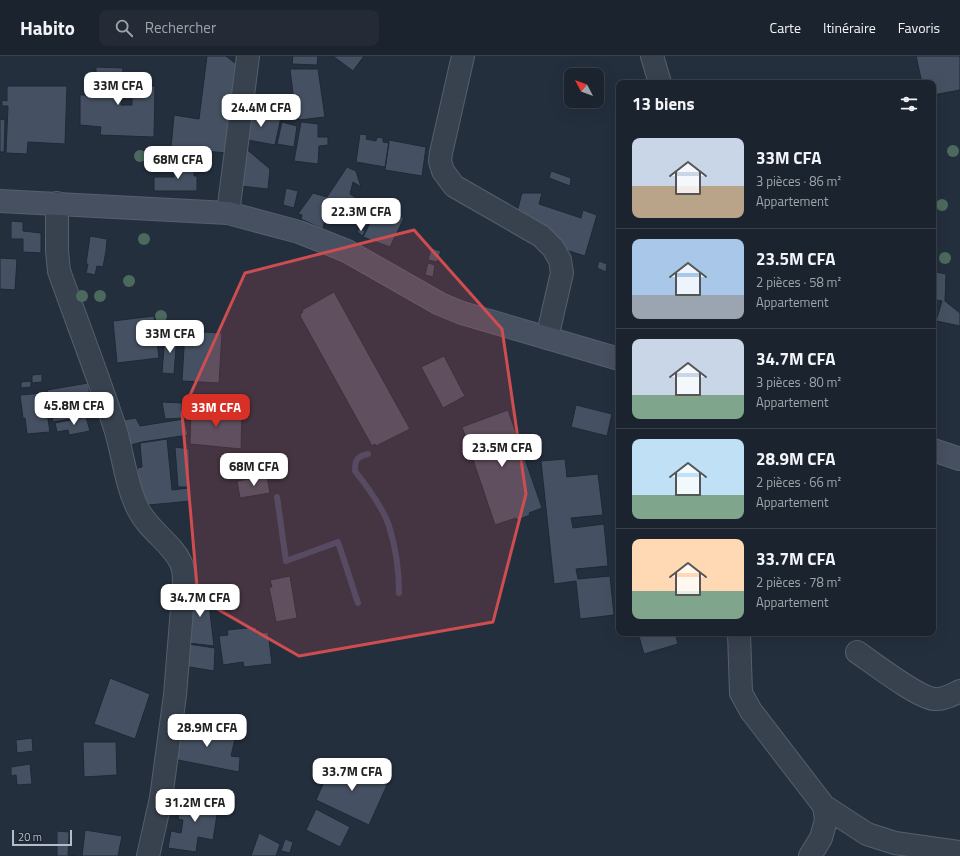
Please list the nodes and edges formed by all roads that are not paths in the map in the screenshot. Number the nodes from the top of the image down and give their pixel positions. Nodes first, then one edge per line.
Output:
1 (248, 56) edge
2 (463, 56) edge
3 (652, 56) edge
4 (659, 80) edge
5 (0, 201) edge
6 (57, 203) junction
7 (228, 213) junction
8 (547, 338) junction
9 (616, 358) edge
10 (936, 451) edge
11 (960, 459) edge
12 (738, 636) edge
13 (857, 652) dead end
14 (960, 691) edge
15 (824, 806) junction
16 (960, 852) edge
17 (148, 856) edge
18 (810, 856) edge

1 - 7 street
2 - 8 street
3 - 4 street
5 - 6 main road
6 - 7 main road
6 - 17 street
7 - 8 main road
8 - 9 main road
10 - 11 main road
12 - 15 street
13 - 14 street
15 - 16 street
15 - 18 street

